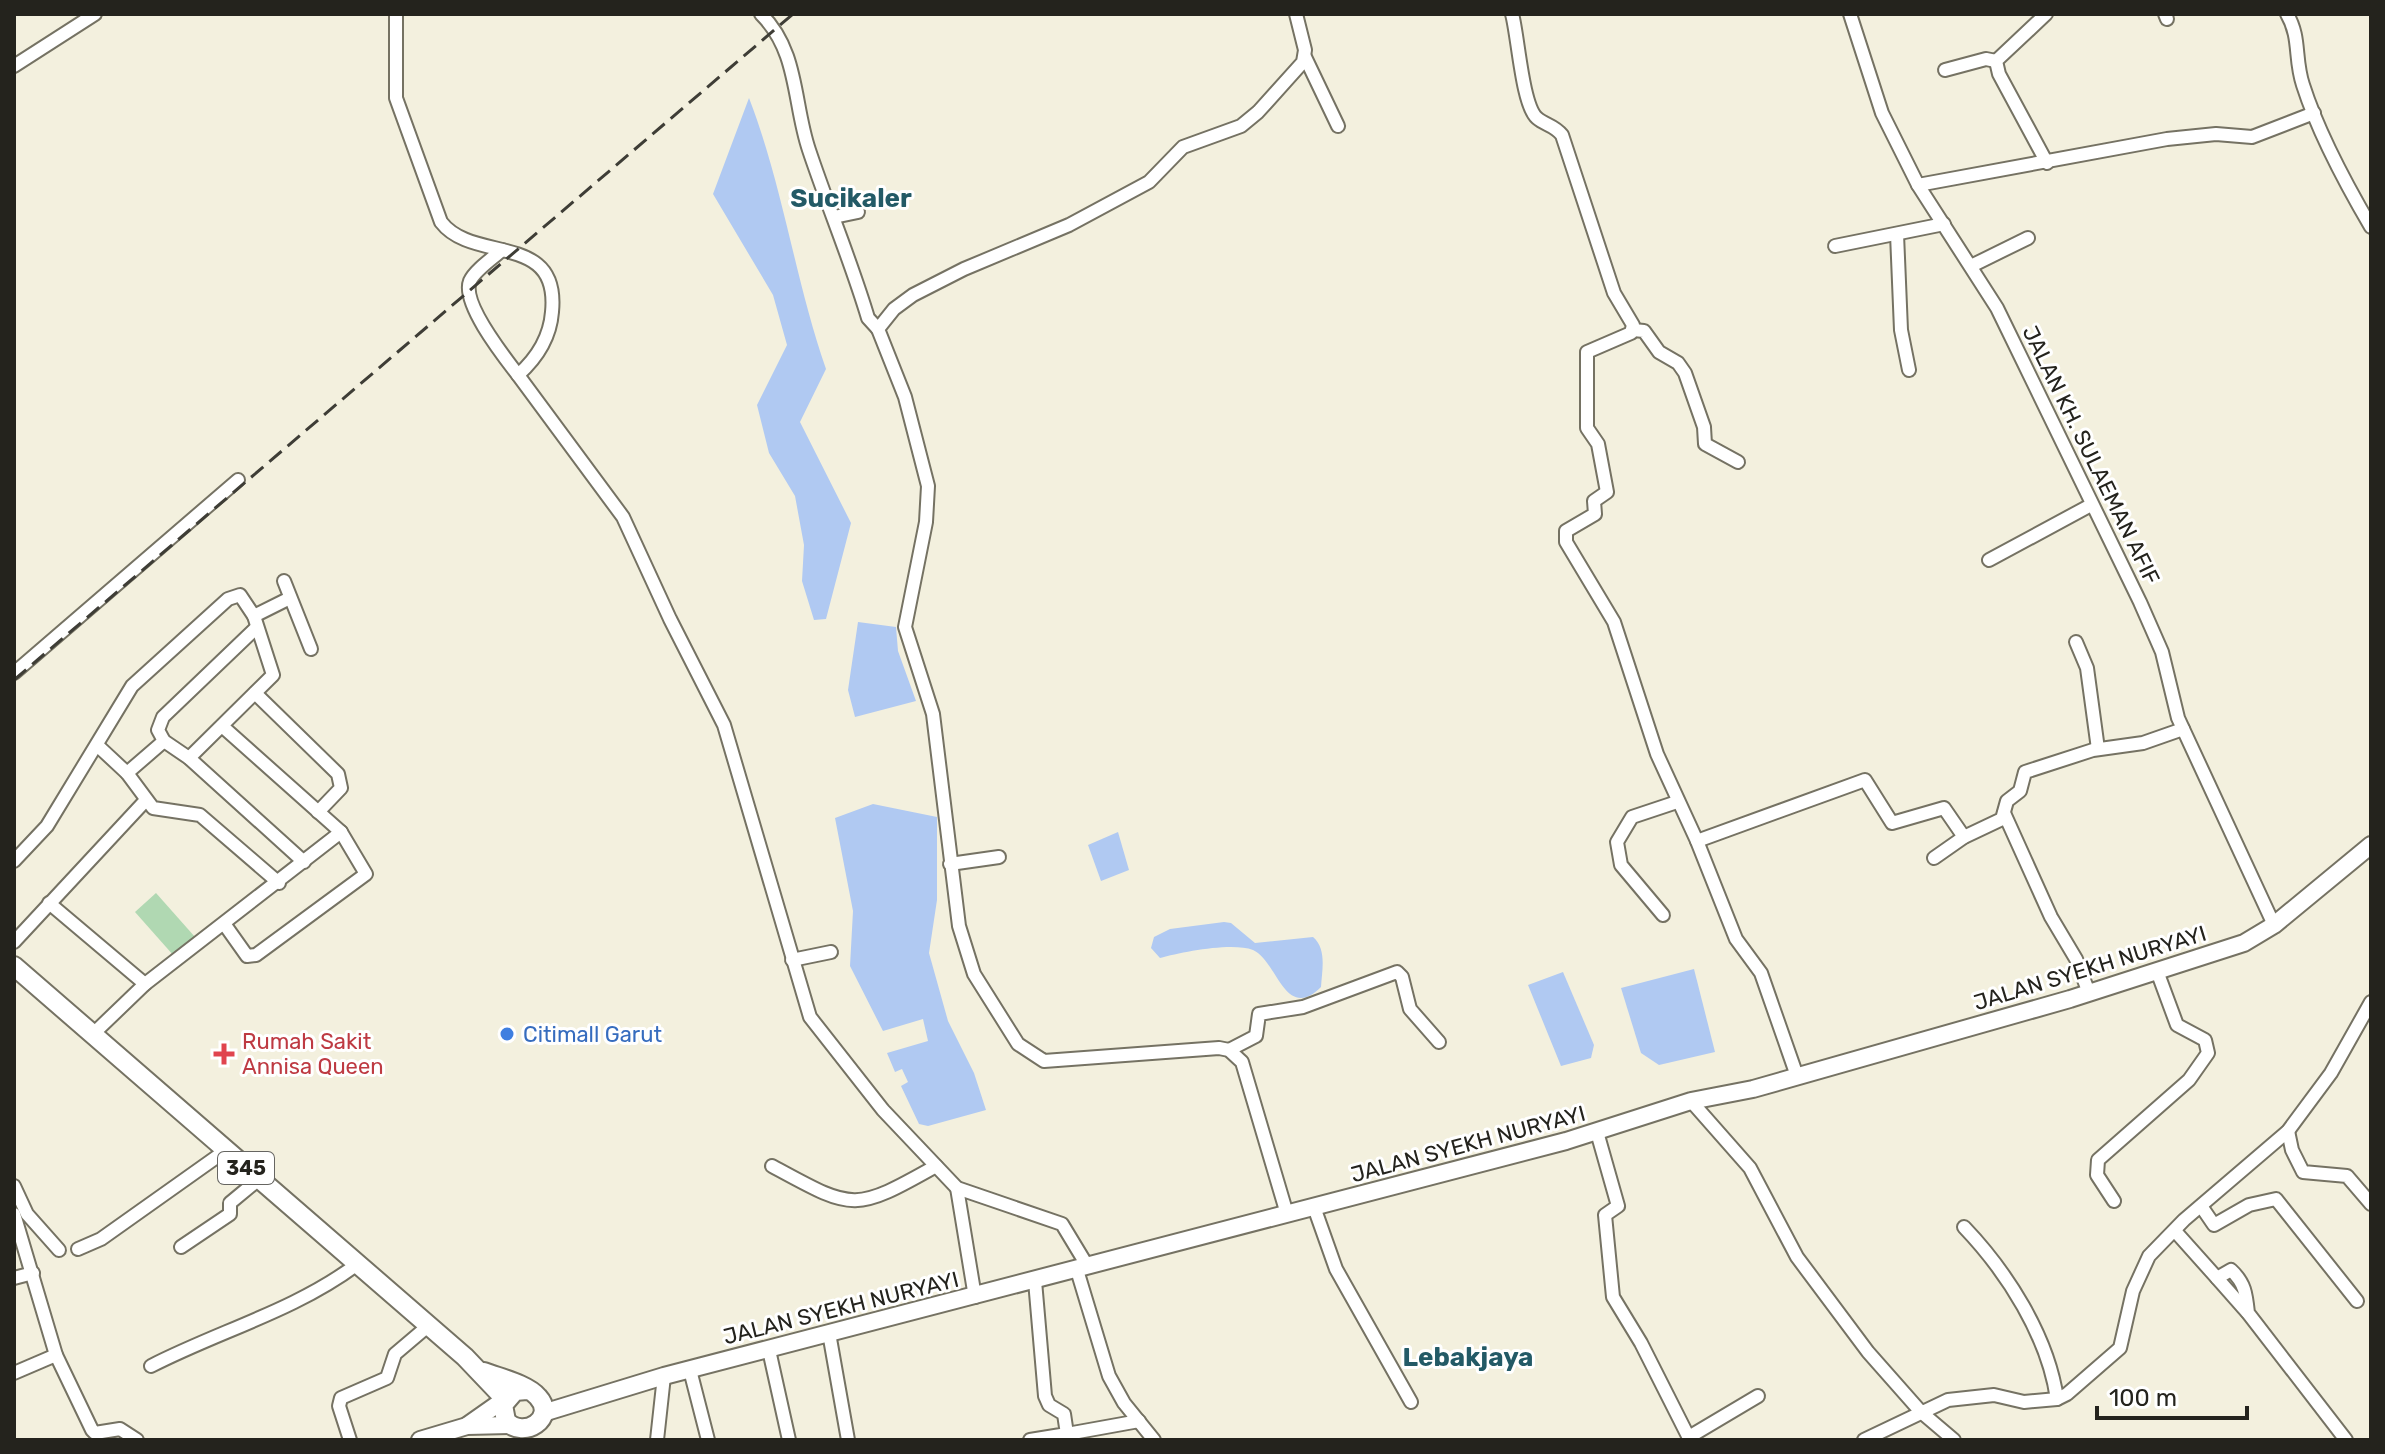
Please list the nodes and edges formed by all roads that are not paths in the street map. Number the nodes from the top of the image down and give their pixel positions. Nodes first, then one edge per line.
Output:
1 (95, 14) edge
2 (396, 14) edge
3 (761, 14) edge
4 (1296, 14) edge
5 (1512, 14) edge
6 (1850, 14) edge
7 (2046, 14) edge
8 (2287, 14) edge
9 (1305, 57) junction
10 (1996, 61) junction
11 (14, 66) edge
12 (1945, 70) dead end
13 (2314, 113) junction
14 (1338, 126) dead end
15 (2047, 163) junction
16 (1918, 185) junction
17 (858, 212) dead end
18 (834, 217) junction
19 (1944, 224) junction
20 (2371, 227) edge
21 (1897, 234) junction
22 (2028, 238) dead end
23 (1835, 246) dead end
24 (502, 250) junction
25 (1971, 266) junction
26 (878, 329) junction
27 (1633, 330) junction
28 (1909, 370) dead end
29 (518, 375) junction
30 (1738, 462) dead end
31 (238, 480) dead end
32 (2091, 505) junction
33 (1989, 560) dead end
34 (284, 581) dead end
35 (290, 598) junction
36 (255, 622) junction
37 (2076, 642) dead end
38 (311, 649) dead end
39 (14, 673) edge
40 (255, 693) junction
41 (222, 726) junction
42 (2183, 729) junction
43 (164, 741) junction
44 (98, 746) junction
45 (2098, 749) junction
46 (189, 758) junction
47 (127, 773) junction
48 (146, 800) junction
49 (1677, 802) junction
50 (318, 812) junction
51 (2004, 813) junction
52 (341, 832) junction
53 (1964, 837) junction
54 (1697, 841) junction
55 (2371, 845) edge
56 (999, 857) dead end
57 (1934, 858) dead end
58 (14, 861) edge
59 (304, 862) junction
60 (950, 864) junction
61 (279, 883) junction
62 (49, 903) junction
63 (1663, 915) dead end
64 (225, 925) junction
65 (2274, 925) junction
66 (14, 942) edge
67 (831, 952) dead end
68 (792, 960) junction
69 (14, 966) edge
70 (2157, 971) junction
71 (145, 984) junction
72 (2089, 993) junction
73 (2371, 1002) edge
74 (2366, 1023) edge
75 (92, 1035) junction
76 (1439, 1042) dead end
77 (1229, 1050) junction
78 (1797, 1076) junction
79 (1691, 1101) junction
80 (1597, 1132) junction
81 (2289, 1140) junction
82 (225, 1151) junction
83 (772, 1166) dead end
84 (936, 1166) junction
85 (259, 1179) junction
86 (14, 1186) edge
87 (957, 1188) junction
88 (2114, 1201) dead end
89 (2371, 1204) edge
90 (2201, 1206) junction
91 (1314, 1207) junction
92 (14, 1214) edge
93 (1287, 1214) junction
94 (1964, 1227) dead end
95 (2175, 1231) junction
96 (181, 1247) dead end
97 (78, 1249) dead end
98 (59, 1250) dead end
99 (356, 1265) junction
100 (1083, 1269) junction
101 (33, 1273) junction
102 (14, 1278) edge
103 (1035, 1281) junction
104 (975, 1297) junction
105 (2357, 1301) dead end
106 (428, 1326) junction
107 (829, 1333) junction
108 (769, 1350) junction
109 (56, 1355) junction
110 (151, 1366) dead end
111 (478, 1369) junction
112 (690, 1370) junction
113 (14, 1373) edge
114 (664, 1376) junction
115 (1758, 1396) dead end
116 (505, 1399) junction
117 (2057, 1399) junction
118 (1411, 1402) dead end
119 (537, 1404) junction
120 (1921, 1412) junction
121 (1139, 1421) junction
122 (467, 1426) junction
123 (518, 1432) edge
124 (1067, 1434) junction
125 (1690, 1438) edge
126 (137, 1440) edge
127 (350, 1440) edge
128 (420, 1440) edge
129 (547, 1440) edge
130 (657, 1440) edge
131 (708, 1440) edge
132 (789, 1440) edge
133 (848, 1440) edge
134 (1030, 1440) edge
135 (1154, 1440) edge
136 (1864, 1440) edge
137 (1954, 1440) edge
138 (2346, 1440) edge

1 - 11 street
2 - 24 street
3 - 18 street
4 - 9 street
5 - 27 street
6 - 16 street, JALAN KH. SULAEMAN AFIF
7 - 10 street
8 - 13 street
9 - 14 street
9 - 26 street
10 - 12 street
10 - 15 street
13 - 15 street
13 - 20 street
15 - 16 street
16 - 19 street, JALAN KH. SULAEMAN AFIF
17 - 18 street
18 - 26 street
19 - 21 street
19 - 25 street, JALAN KH. SULAEMAN AFIF
21 - 23 street
21 - 28 street
22 - 25 street
24 - 29 street
24 - 29 street
25 - 32 street, JALAN KH. SULAEMAN AFIF
26 - 60 street
27 - 30 street
27 - 49 street
29 - 68 street
31 - 39 street
32 - 33 street
32 - 42 street, JALAN KH. SULAEMAN AFIF
34 - 35 street
35 - 36 street
35 - 38 street
36 - 40 street
36 - 43 street
36 - 44 street
37 - 45 street
40 - 41 street
40 - 50 street
41 - 46 street
41 - 50 street
42 - 45 street
42 - 65 street, JALAN KH. SULAEMAN AFIF
43 - 46 street
43 - 47 street
44 - 47 street
44 - 58 street
45 - 51 street
46 - 59 street
47 - 48 street
48 - 61 street
48 - 62 street
49 - 54 street
49 - 63 street
50 - 52 street
51 - 53 street
51 - 72 street
52 - 59 street
52 - 64 street
53 - 54 street
53 - 57 street
54 - 78 street
55 - 65 main road, JALAN SYEKH NURYAYI
56 - 60 street
59 - 61 street
60 - 77 street
61 - 64 street
62 - 66 street
62 - 71 street
64 - 71 street
65 - 70 main road, JALAN SYEKH NURYAYI
67 - 68 street
68 - 84 street
69 - 75 main road, 345
70 - 72 main road, JALAN SYEKH NURYAYI
70 - 88 street
71 - 75 street
72 - 78 main road, JALAN SYEKH NURYAYI
73 - 74 street
74 - 81 street
75 - 82 main road, 345
76 - 77 street
77 - 93 street
78 - 79 main road, JALAN SYEKH NURYAYI
79 - 80 main road, JALAN SYEKH NURYAYI
79 - 120 street
80 - 91 main road, JALAN SYEKH NURYAYI
80 - 125 street
81 - 89 street
81 - 90 street
82 - 85 main road, 345
82 - 97 street
83 - 84 street
84 - 87 street
85 - 96 street
85 - 99 main road, 345
86 - 98 street
87 - 100 street
87 - 104 street
90 - 95 street
90 - 105 street
91 - 93 main road, JALAN SYEKH NURYAYI
91 - 118 street
92 - 101 street
93 - 100 main road, JALAN SYEKH NURYAYI
94 - 117 street
95 - 117 street
95 - 138 street
99 - 106 main road, 345
99 - 110 street
100 - 103 main road, JALAN SYEKH NURYAYI
100 - 121 street
101 - 102 street
101 - 109 street
103 - 104 main road, JALAN SYEKH NURYAYI
103 - 124 street
104 - 107 main road, JALAN SYEKH NURYAYI
106 - 111 main road, 345
106 - 127 street
107 - 108 main road, JALAN SYEKH NURYAYI
107 - 133 street
108 - 112 main road, JALAN SYEKH NURYAYI
108 - 132 street
109 - 113 street
109 - 126 street
111 - 116 main road, 345
111 - 119 main road, 345
112 - 114 main road, JALAN SYEKH NURYAYI
112 - 131 street
114 - 119 main road, JALAN SYEKH NURYAYI
114 - 130 street
115 - 125 street
116 - 119 main road
116 - 122 main road
116 - 123 main road
117 - 120 street
119 - 123 main road
119 - 129 main road
120 - 136 street
120 - 137 street
121 - 124 street
121 - 135 street
122 - 123 main road
122 - 128 main road
124 - 134 street

